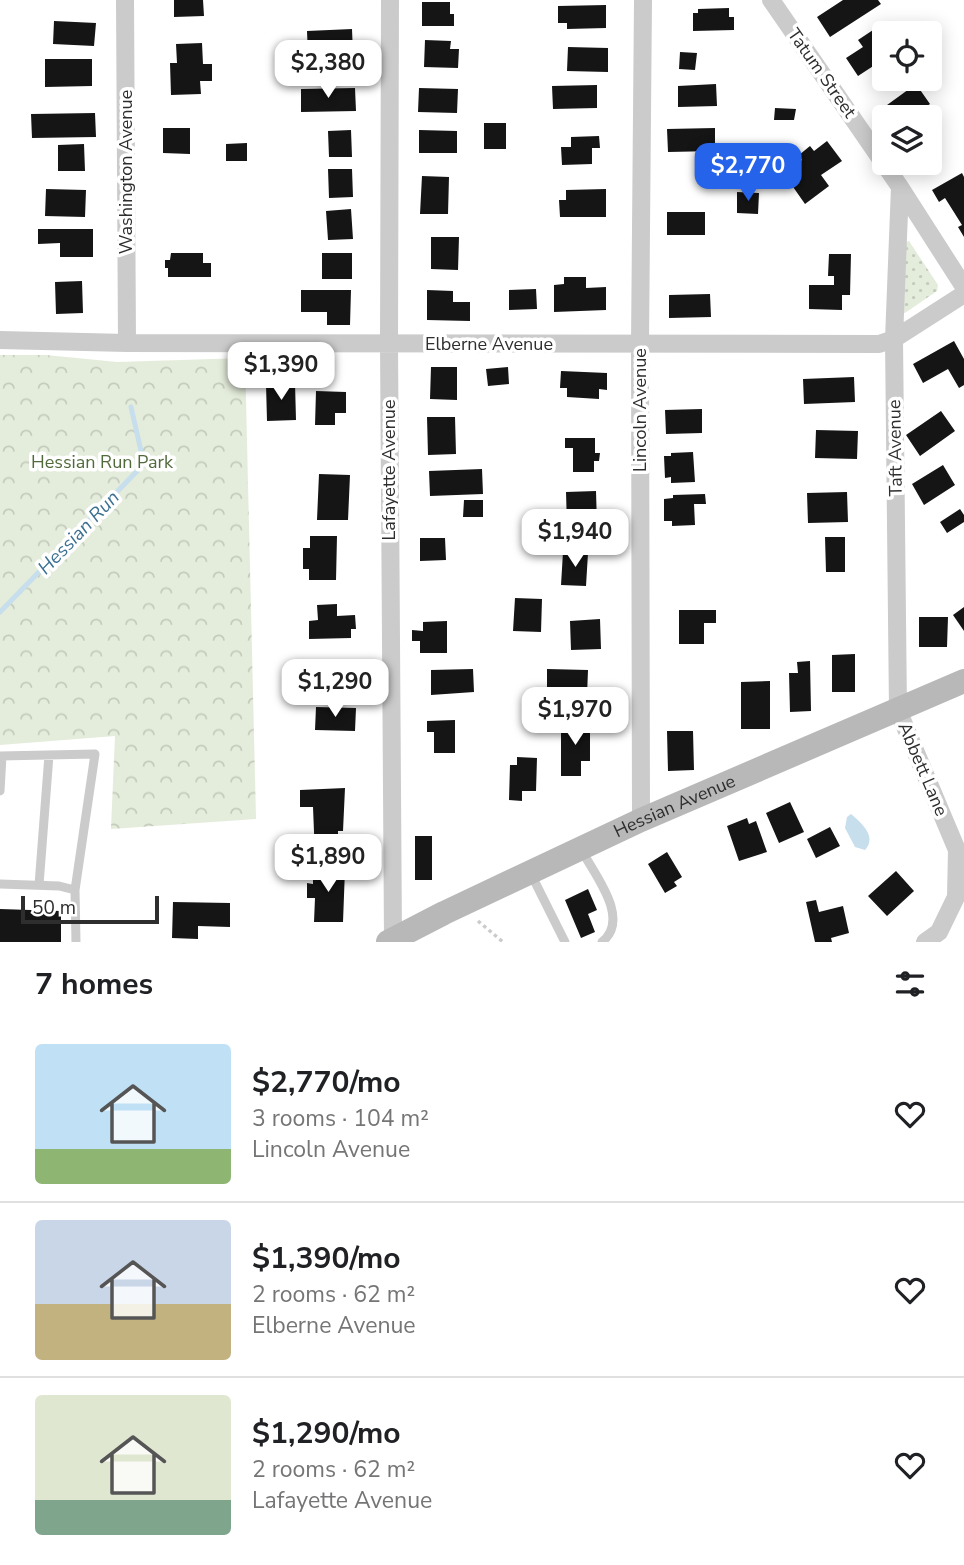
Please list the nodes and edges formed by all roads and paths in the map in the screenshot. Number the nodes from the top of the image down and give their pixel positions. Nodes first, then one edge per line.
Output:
1 (125, 0) edge
2 (390, 0) edge
3 (643, 0) edge
4 (771, 0) edge
5 (900, 187) junction
6 (964, 287) edge
7 (964, 294) edge
8 (894, 339) junction
9 (0, 340) edge
10 (127, 343) junction
11 (389, 344) junction
12 (640, 345) junction
13 (964, 681) edge
14 (898, 710) junction
15 (49, 755) junction
16 (1, 756) edge
17 (0, 791) edge
18 (640, 820) junction
19 (581, 848) junction
20 (530, 872) junction
21 (0, 884) edge
22 (39, 885) junction
23 (75, 890) junction
24 (460, 906) junction
25 (391, 941) edge
26 (76, 942) edge
27 (503, 942) edge
28 (565, 942) edge
29 (602, 942) edge
30 (925, 942) edge

1 - 10 street, Washington Avenue
2 - 11 street, Lafayette Avenue
3 - 12 street, Lincoln Avenue
4 - 5 street, Tatum Street
5 - 6 street, Tatum Street
5 - 8 street, Taft Avenue
7 - 8 street, Elberne Avenue
8 - 12 street, Elberne Avenue
8 - 14 street, Taft Avenue
9 - 10 street, Elberne Avenue
10 - 11 street, Elberne Avenue
11 - 12 street, Elberne Avenue
11 - 25 street, Lafayette Avenue
12 - 18 street, Lincoln Avenue
13 - 14 main road, Hessian Avenue
14 - 18 main road, Hessian Avenue
14 - 30 street, Abbett Lane
15 - 16 lane
15 - 22 lane
15 - 23 lane
16 - 17 lane
18 - 19 main road, Hessian Avenue
19 - 20 main road, Hessian Avenue
19 - 29 lane
20 - 24 main road, Hessian Avenue
20 - 28 lane
21 - 22 lane
22 - 23 lane
23 - 26 lane
24 - 25 main road, Hessian Avenue
24 - 27 path

